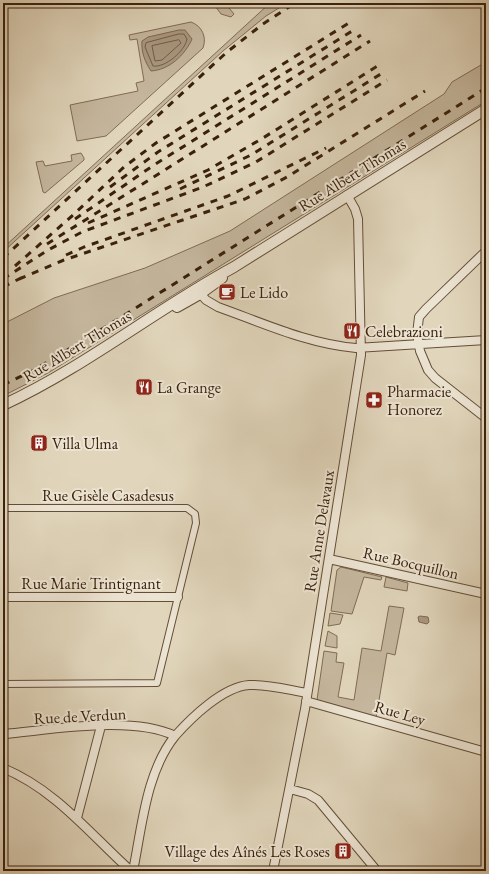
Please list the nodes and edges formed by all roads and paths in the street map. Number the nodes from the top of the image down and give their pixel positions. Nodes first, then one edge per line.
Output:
1 (486, 109) edge
2 (347, 196) junction
3 (486, 251) edge
4 (198, 291) junction
5 (486, 340) edge
6 (418, 344) junction
7 (361, 347) junction
8 (3, 405) edge
9 (486, 418) edge
10 (3, 508) edge
11 (329, 559) junction
12 (486, 594) edge
13 (3, 597) edge
14 (178, 597) junction
15 (3, 684) edge
16 (306, 697) junction
17 (101, 726) junction
18 (3, 734) edge
19 (175, 736) junction
20 (486, 752) edge
21 (3, 768) edge
22 (290, 789) junction
23 (77, 818) junction
24 (132, 871) edge
25 (273, 871) edge
26 (377, 871) edge

1 - 2 street, Rue Albert Thomas
2 - 4 street, Rue Albert Thomas
2 - 7 street, Rue Anne Delavaux
3 - 6 street
4 - 7 street
4 - 8 street, Rue Albert Thomas
5 - 6 street
6 - 7 street
6 - 9 street
7 - 11 street, Rue Anne Delavaux
10 - 14 street, Rue Gisèle Casadesus
11 - 12 street, Rue Bocquillon
11 - 16 street, Rue Anne Delavaux
13 - 14 street, Rue Marie Trintignant
14 - 15 street, Rue Gisèle Casadesus
16 - 19 street
16 - 20 street, Rue Ley
16 - 22 street, Rue Anne Delavaux
17 - 18 street, Rue de Verdun
17 - 19 street, Rue de Verdun
17 - 23 street
19 - 24 street
21 - 23 street
22 - 25 street, Rue Anne Delavaux
22 - 26 street
23 - 24 street

